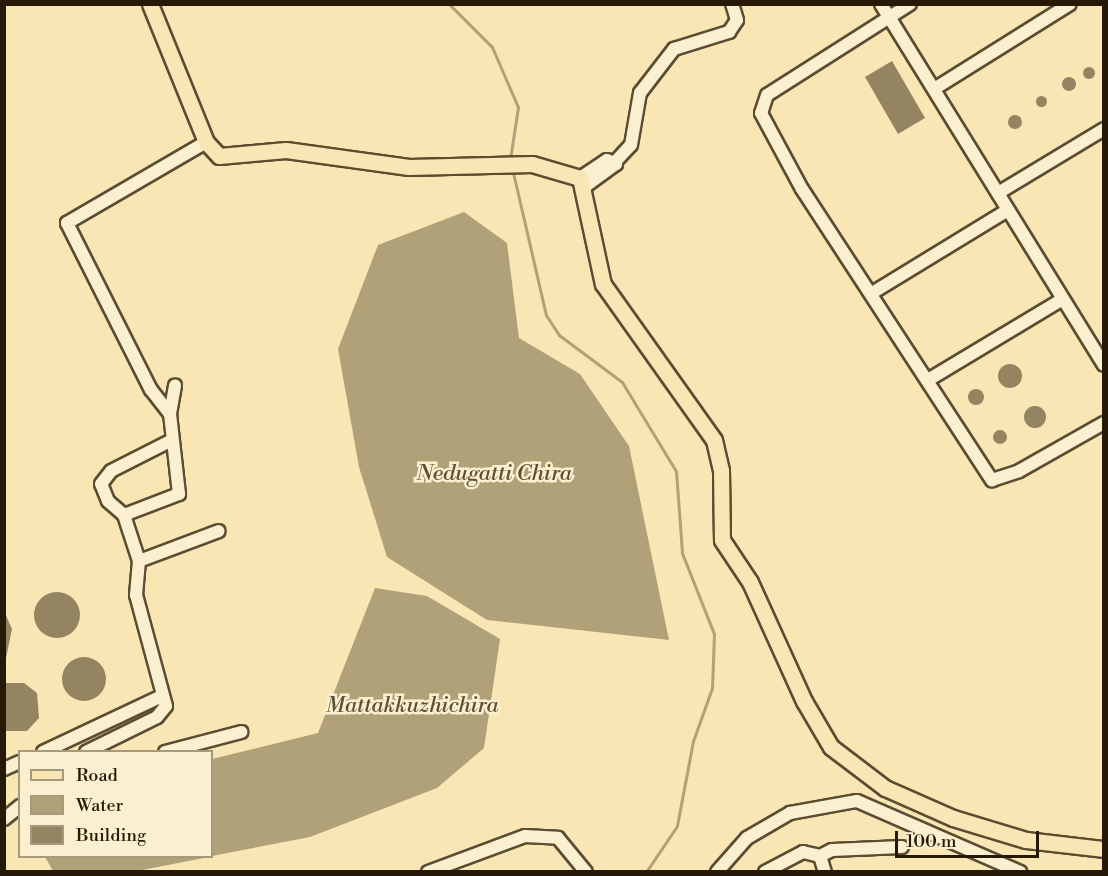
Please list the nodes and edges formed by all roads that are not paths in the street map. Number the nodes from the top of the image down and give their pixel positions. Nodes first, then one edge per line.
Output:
1 (150, 4) edge
2 (732, 4) edge
3 (881, 4) edge
4 (910, 4) edge
5 (1070, 4) edge
6 (890, 18) junction
7 (934, 89) junction
8 (1104, 129) edge
9 (206, 142) junction
10 (582, 183) junction
11 (998, 193) junction
12 (1008, 210) junction
13 (872, 293) junction
14 (1063, 299) junction
15 (1104, 365) edge
16 (928, 380) junction
17 (175, 385) dead end
18 (170, 414) junction
19 (1104, 423) edge
20 (172, 440) junction
21 (124, 516) junction
22 (219, 531) dead end
23 (139, 561) junction
24 (162, 696) junction
25 (241, 732) dead end
26 (47, 750) edge
27 (90, 750) edge
28 (173, 750) edge
29 (18, 763) edge
30 (4, 769) edge
31 (18, 808) edge
32 (4, 819) edge
33 (902, 847) dead end
34 (1104, 849) edge
35 (820, 856) junction
36 (428, 872) edge
37 (586, 872) edge
38 (717, 872) edge
39 (765, 872) edge
40 (825, 872) edge
41 (1020, 872) edge

1 - 9 main road
2 - 10 lane
3 - 6 lane
4 - 6 lane
5 - 7 lane
6 - 7 lane
6 - 13 lane
7 - 11 lane
8 - 11 lane
9 - 10 main road
9 - 18 lane
10 - 34 main road
11 - 12 lane
12 - 13 lane
12 - 14 lane
13 - 16 lane
14 - 15 lane
14 - 16 lane
16 - 19 lane
17 - 18 lane
18 - 20 lane
20 - 21 lane
20 - 21 lane
21 - 23 lane
22 - 23 lane
23 - 24 lane
24 - 26 lane
24 - 27 lane
25 - 28 lane
29 - 30 lane
31 - 32 lane
33 - 35 lane
35 - 39 lane
35 - 40 lane
36 - 37 lane
38 - 41 lane

